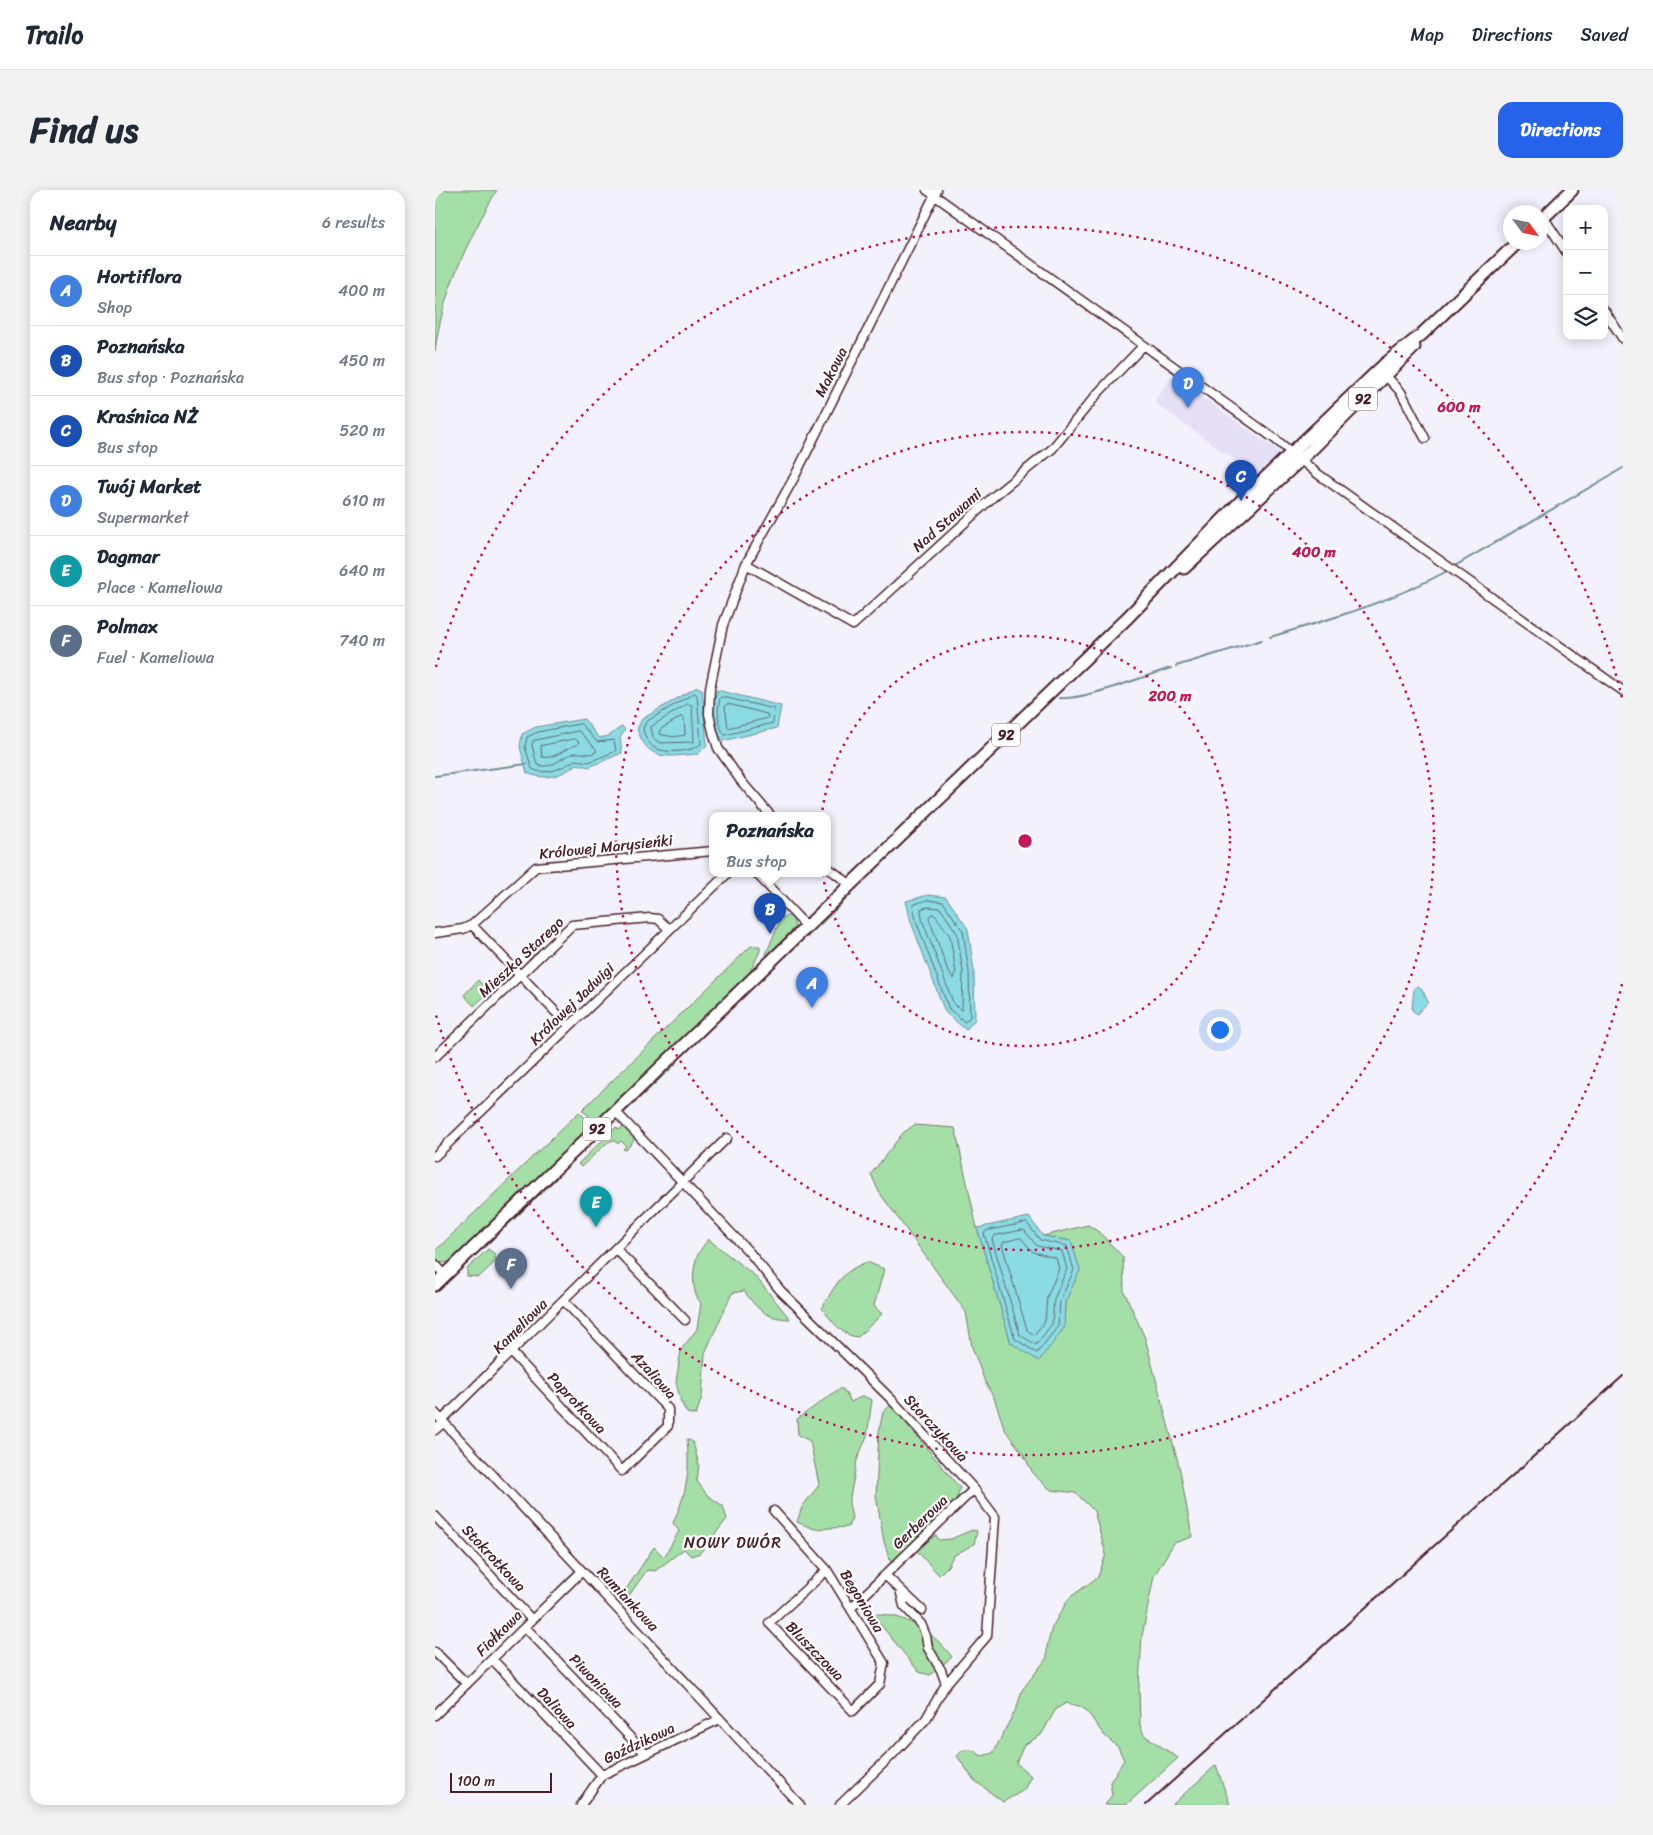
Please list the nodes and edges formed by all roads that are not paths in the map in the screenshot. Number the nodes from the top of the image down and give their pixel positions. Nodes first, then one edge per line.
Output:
1 (927, 190) edge
2 (1572, 190) edge
3 (935, 193) edge
4 (1548, 213) edge
5 (1548, 227) edge
6 (1510, 250) edge
7 (1565, 250) edge
8 (1608, 316) edge
9 (1421, 335) junction
10 (1623, 339) edge
11 (1143, 346) junction
12 (1386, 376) junction
13 (1425, 438) dead end
14 (1296, 456) junction
15 (746, 564) junction
16 (1623, 691) edge
17 (767, 812) edge
18 (709, 851) edge
19 (831, 870) edge
20 (724, 877) edge
21 (760, 877) edge
22 (851, 885) junction
23 (472, 925) junction
24 (807, 927) junction
25 (669, 929) junction
26 (435, 933) edge
27 (520, 975) junction
28 (569, 1026) junction
29 (435, 1057) edge
30 (615, 1112) junction
31 (727, 1138) dead end
32 (436, 1153) edge
33 (682, 1183) junction
34 (616, 1249) junction
35 (435, 1264) edge
36 (445, 1275) junction
37 (435, 1285) edge
38 (564, 1300) junction
39 (685, 1320) dead end
40 (511, 1353) junction
41 (435, 1413) edge
42 (443, 1421) junction
43 (435, 1430) edge
44 (621, 1471) joint
45 (973, 1489) junction
46 (774, 1511) dead end
47 (435, 1516) edge
48 (827, 1570) junction
49 (582, 1571) junction
50 (885, 1575) junction
51 (900, 1589) junction
52 (851, 1608) junction
53 (922, 1610) dead end
54 (532, 1620) junction
55 (525, 1627) junction
56 (435, 1652) edge
57 (492, 1659) junction
58 (467, 1684) junction
59 (946, 1684) junction
60 (853, 1711) joint
61 (435, 1715) edge
62 (720, 1719) junction
63 (647, 1754) junction
64 (602, 1775) junction
65 (581, 1805) edge
66 (800, 1805) edge
67 (840, 1805) edge

1 - 3 street
2 - 4 main road
3 - 11 street
3 - 15 street, Makowa
5 - 7 street
6 - 9 main road, 92
8 - 10 street
9 - 12 main road, 92
9 - 14 main road, 92
11 - 14 street
11 - 15 street, Nad Stawami
12 - 13 street
12 - 14 main road, 92
14 - 16 street
14 - 22 main road, 92
15 - 17 street, Makowa
18 - 23 street, Królowej Marysieńki
19 - 22 street
20 - 25 street, Królowej Jadwigi
21 - 24 street
22 - 24 main road, 92
23 - 26 street, Królowej Marysieńki
23 - 27 street
24 - 30 main road, 92
25 - 27 street, Mieszka Starego
25 - 28 street, Królowej Jadwigi
27 - 28 street
27 - 29 street, Mieszka Starego
28 - 32 street, Królowej Jadwigi
30 - 33 street, Storczykowa
30 - 36 main road, 92
31 - 33 street, Kameliowa
33 - 34 street, Kameliowa
33 - 45 street, Storczykowa
34 - 38 street, Kameliowa
34 - 39 street
35 - 36 street
36 - 37 main road, 92
38 - 40 street, Kameliowa
38 - 44 street, Azaliowa
40 - 42 street, Kameliowa
40 - 44 street, Paprotkowa
41 - 42 street, Rumiankowa
42 - 43 street, Kameliowa
42 - 49 street, Rumiankowa
45 - 50 street, Gerberowa
45 - 59 street, Storczykowa
46 - 48 street, Begoniowa
47 - 54 street, Stokrotkowa
48 - 52 street, Begoniowa
48 - 60 street, Bluszczowa
49 - 54 street, Fiołkowa
49 - 62 street, Rumiankowa
50 - 51 street
50 - 52 street, Gerberowa
51 - 53 street
51 - 59 street
52 - 60 street, Begoniowa
54 - 55 street, Fiołkowa
55 - 57 street, Fiołkowa
55 - 63 street, Piwoniowa
56 - 58 street
57 - 58 street, Fiołkowa
57 - 64 street, Daliowa
58 - 61 street, Fiołkowa
59 - 67 street, Storczykowa
62 - 63 street, Goździkowa
62 - 66 street, Rumiankowa
63 - 64 street, Goździkowa
64 - 65 street, Goździkowa

